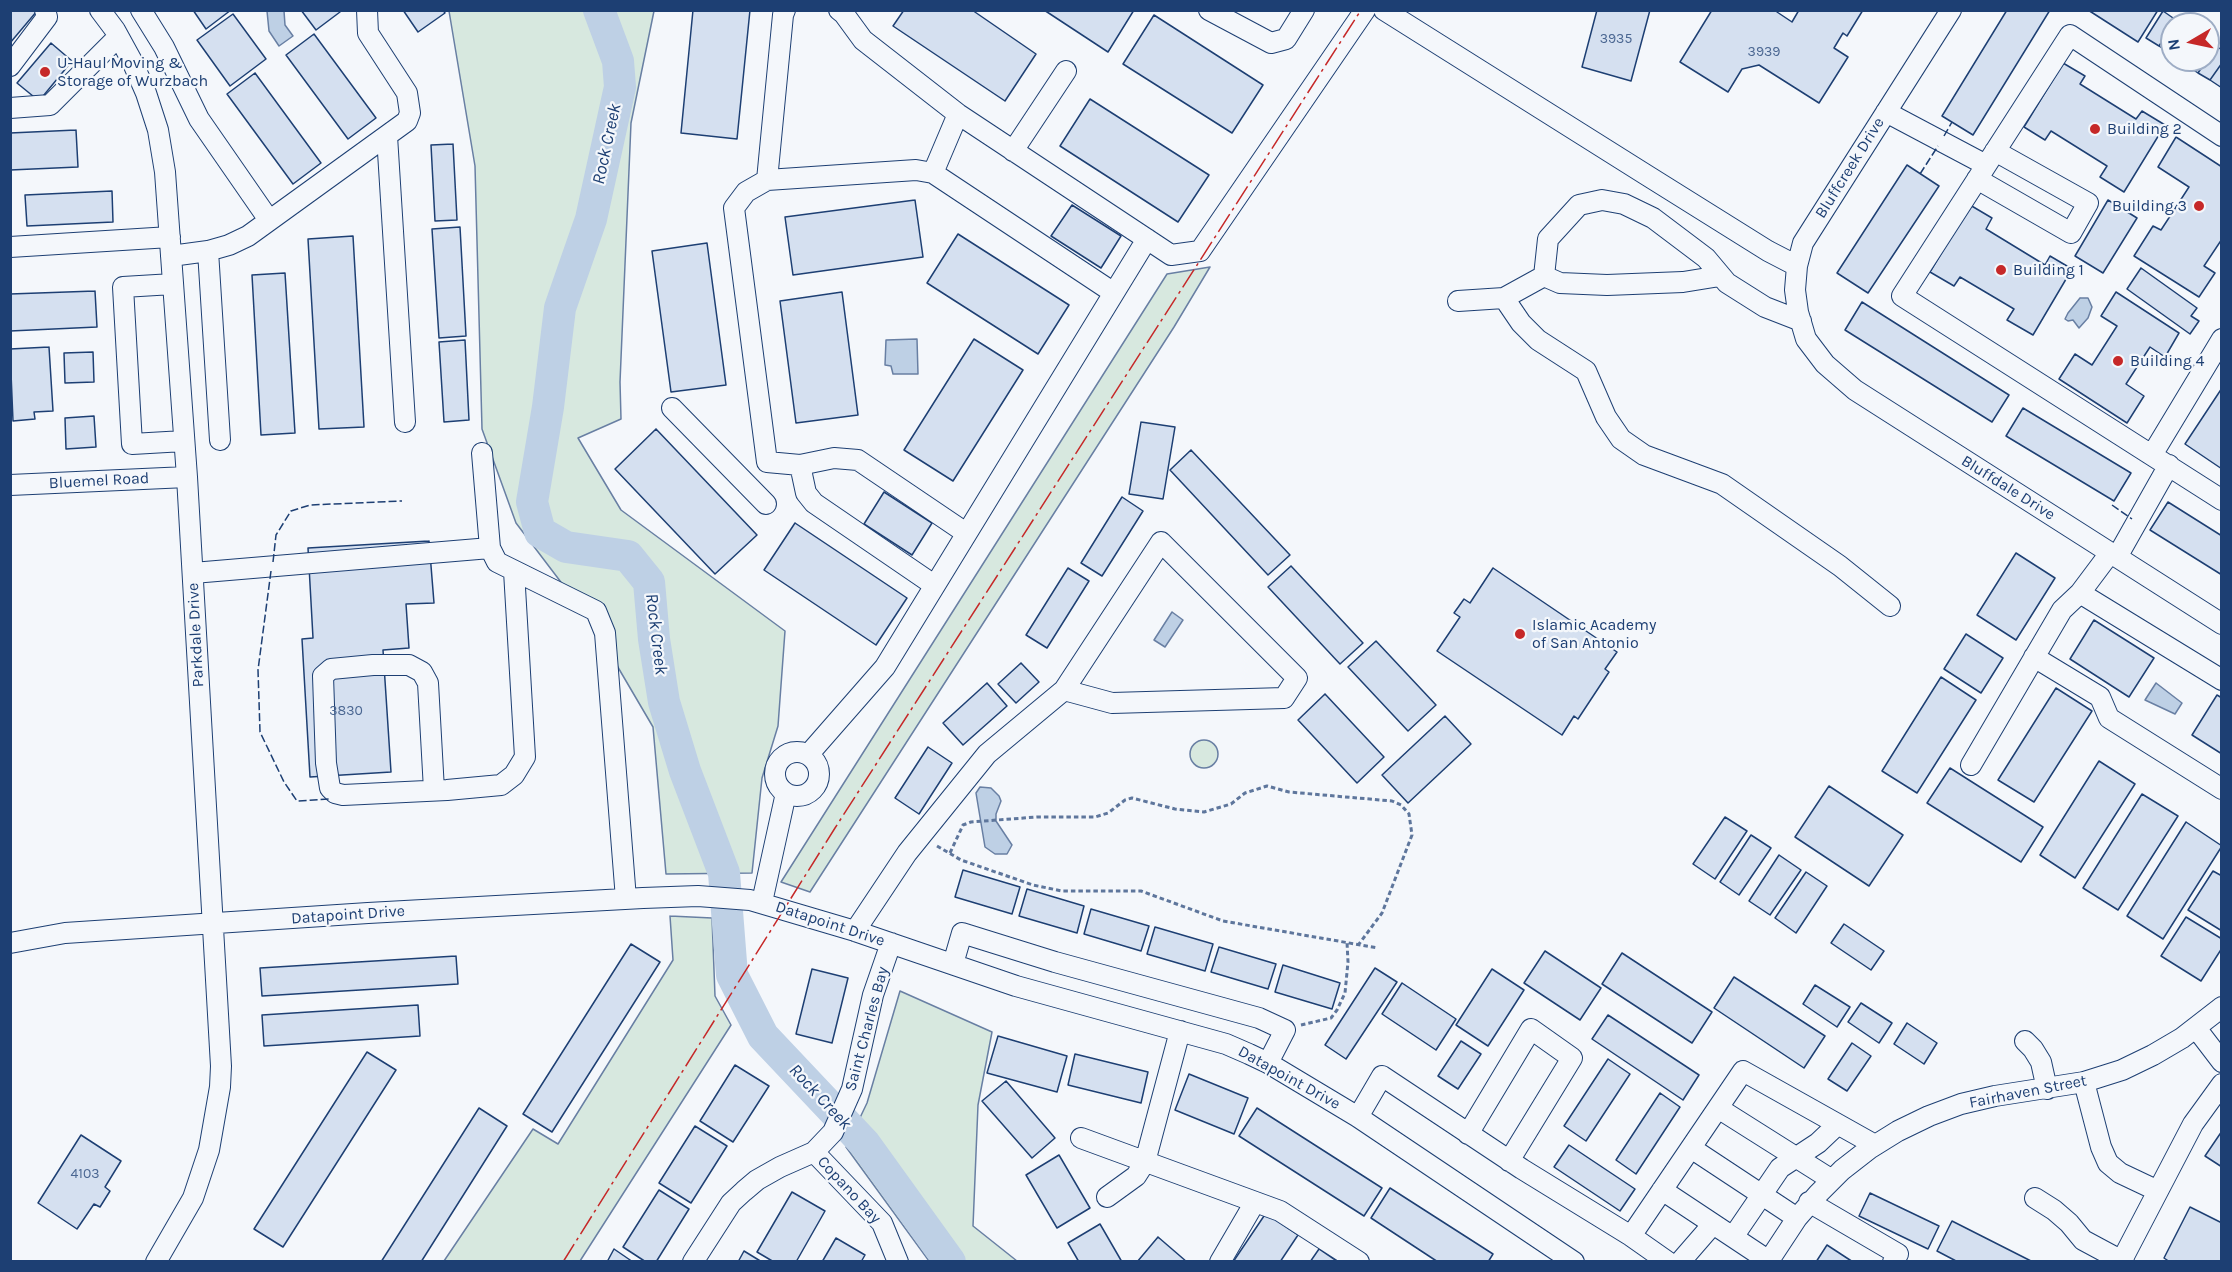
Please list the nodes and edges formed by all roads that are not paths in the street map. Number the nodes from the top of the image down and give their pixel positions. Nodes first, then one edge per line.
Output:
1 (45, 10) edge
2 (100, 10) edge
3 (141, 10) edge
4 (367, 10) edge
5 (785, 10) edge
6 (839, 10) edge
7 (1209, 10) edge
8 (1304, 10) edge
9 (1365, 10) edge
10 (1384, 10) edge
11 (1951, 10) edge
12 (118, 37) junction
13 (10, 66) edge
14 (1066, 71) dead end
15 (10, 108) edge
16 (1886, 112) junction
17 (958, 114) junction
18 (387, 136) junction
19 (2222, 136) edge
20 (1013, 151) junction
21 (1986, 165) junction
22 (933, 173) junction
23 (767, 180) junction
24 (269, 220) junction
25 (1147, 239) junction
26 (171, 246) junction
27 (10, 247) edge
28 (208, 251) junction
29 (1797, 266) junction
30 (1544, 276) junction
31 (1720, 276) junction
32 (173, 284) junction
33 (1113, 293) junction
34 (1504, 298) junction
35 (1458, 301) dead end
36 (1804, 330) junction
37 (2222, 339) edge
38 (672, 408) dead end
39 (405, 422) dead end
40 (184, 441) junction
41 (220, 441) dead end
42 (482, 453) dead end
43 (2160, 460) junction
44 (767, 462) junction
45 (800, 465) junction
46 (187, 477) junction
47 (745, 483) junction
48 (10, 485) edge
49 (2222, 500) edge
50 (766, 504) dead end
51 (966, 533) junction
52 (490, 548) junction
53 (2113, 555) junction
54 (514, 571) junction
55 (192, 573) junction
56 (934, 585) junction
57 (2080, 593) junction
58 (1890, 606) dead end
59 (2222, 624) edge
60 (2034, 657) junction
61 (2222, 680) edge
62 (1064, 690) junction
63 (808, 755) junction
64 (1971, 765) dead end
65 (2222, 789) edge
66 (434, 790) junction
67 (786, 793) junction
68 (626, 899) junction
69 (756, 901) junction
70 (212, 924) junction
71 (855, 931) junction
72 (10, 943) edge
73 (891, 943) junction
74 (1055, 962) junction
75 (953, 964) junction
76 (1048, 994) junction
77 (2222, 1007) edge
78 (2196, 1028) junction
79 (1180, 1031) junction
80 (2025, 1041) dead end
81 (2222, 1062) edge
82 (1268, 1063) junction
83 (2084, 1082) junction
84 (2222, 1084) edge
85 (2047, 1089) junction
86 (1718, 1108) junction
87 (1358, 1117) junction
88 (1837, 1125) junction
89 (1468, 1134) junction
90 (1081, 1138) dead end
91 (1875, 1146) junction
92 (1691, 1148) junction
93 (814, 1152) junction
94 (1796, 1157) junction
95 (1509, 1161) junction
96 (1145, 1162) junction
97 (1832, 1180) junction
98 (1662, 1190) junction
99 (2158, 1191) junction
100 (1762, 1194) junction
101 (1107, 1197) dead end
102 (2035, 1197) dead end
103 (1255, 1202) junction
104 (1803, 1210) junction
105 (1713, 1224) junction
106 (1631, 1236) junction
107 (1732, 1237) junction
108 (1548, 1255) edge
109 (1768, 1261) edge
110 (2123, 1261) edge
111 (156, 1262) edge
112 (693, 1262) edge
113 (898, 1262) edge
114 (1220, 1262) edge
115 (1359, 1262) edge
116 (1574, 1262) edge
117 (1668, 1262) edge
118 (1680, 1262) edge
119 (1893, 1262) edge

1 - 13 street
2 - 12 street, Parkdale Drive
3 - 24 street
4 - 18 street
5 - 23 street
6 - 17 street
7 - 8 street
9 - 25 street
10 - 29 street
11 - 16 street, Bluffcreek Drive
12 - 15 street
12 - 26 street, Parkdale Drive
14 - 20 street
16 - 21 street
16 - 29 street, Bluffcreek Drive
17 - 20 street
17 - 22 street
18 - 24 street
18 - 39 street
19 - 21 street
20 - 25 street
21 - 21 street
21 - 43 street
22 - 23 street
22 - 33 street
23 - 44 street
24 - 28 street
25 - 33 street
26 - 27 street
26 - 28 street
26 - 32 street, Parkdale Drive
28 - 41 street
29 - 36 street, Bluffcreek Drive
30 - 31 street
30 - 31 street
30 - 34 street
31 - 36 street
32 - 40 street, Parkdale Drive
32 - 40 street
33 - 51 street
34 - 35 street
34 - 58 street
36 - 53 street, Bluffdale Drive
37 - 43 street
38 - 47 street
40 - 46 street, Parkdale Drive
42 - 52 street
43 - 49 street
43 - 53 street
44 - 45 street
44 - 47 street
45 - 51 street
45 - 56 street
46 - 48 street, Bluemel Road
46 - 55 street, Parkdale Drive
47 - 50 street
51 - 56 street
52 - 54 street
52 - 55 street
53 - 57 street
53 - 59 street, Bluffdale Drive
54 - 66 street
54 - 68 street
55 - 70 street, Parkdale Drive
56 - 63 street
57 - 60 street
57 - 61 street
60 - 64 street
60 - 65 street
62 - 62 street
62 - 71 street
63 - 67 street
63 - 67 street
66 - 66 street
67 - 69 street
68 - 69 street, Datapoint Drive
68 - 70 street, Datapoint Drive
69 - 71 street, Datapoint Drive
70 - 72 street, Datapoint Drive
70 - 111 street, Parkdale Drive
71 - 73 street, Datapoint Drive
73 - 75 street, Datapoint Drive
73 - 93 street, Saint Charles Bay
74 - 75 street
74 - 76 street
74 - 82 street
75 - 76 street, Datapoint Drive
76 - 79 street, Datapoint Drive
77 - 78 street, Fairhaven Street
78 - 81 street
78 - 83 street, Fairhaven Street
79 - 82 street, Datapoint Drive
79 - 96 street
80 - 85 street
82 - 87 street, Datapoint Drive
83 - 85 street, Fairhaven Street
83 - 99 street
84 - 99 street
85 - 91 street, Fairhaven Street
86 - 88 street
86 - 92 street
86 - 94 street
87 - 89 street
87 - 108 street, Datapoint Drive
88 - 91 street
88 - 94 street
89 - 95 street
89 - 95 street
90 - 96 street
91 - 97 street, Fairhaven Street
92 - 98 street
92 - 100 street
93 - 112 street, Saint Charles Bay
93 - 113 street, Copano Bay
94 - 97 street
94 - 100 street
95 - 106 street
96 - 101 street
96 - 103 street
97 - 104 street, Fairhaven Street
98 - 105 street
98 - 106 street
99 - 110 street
100 - 104 street
100 - 107 street
102 - 110 street
103 - 114 street
103 - 115 street
104 - 109 street, Fairhaven Street
104 - 119 street
105 - 107 street
105 - 118 street
106 - 117 street
107 - 109 street
108 - 116 street, Datapoint Drive

